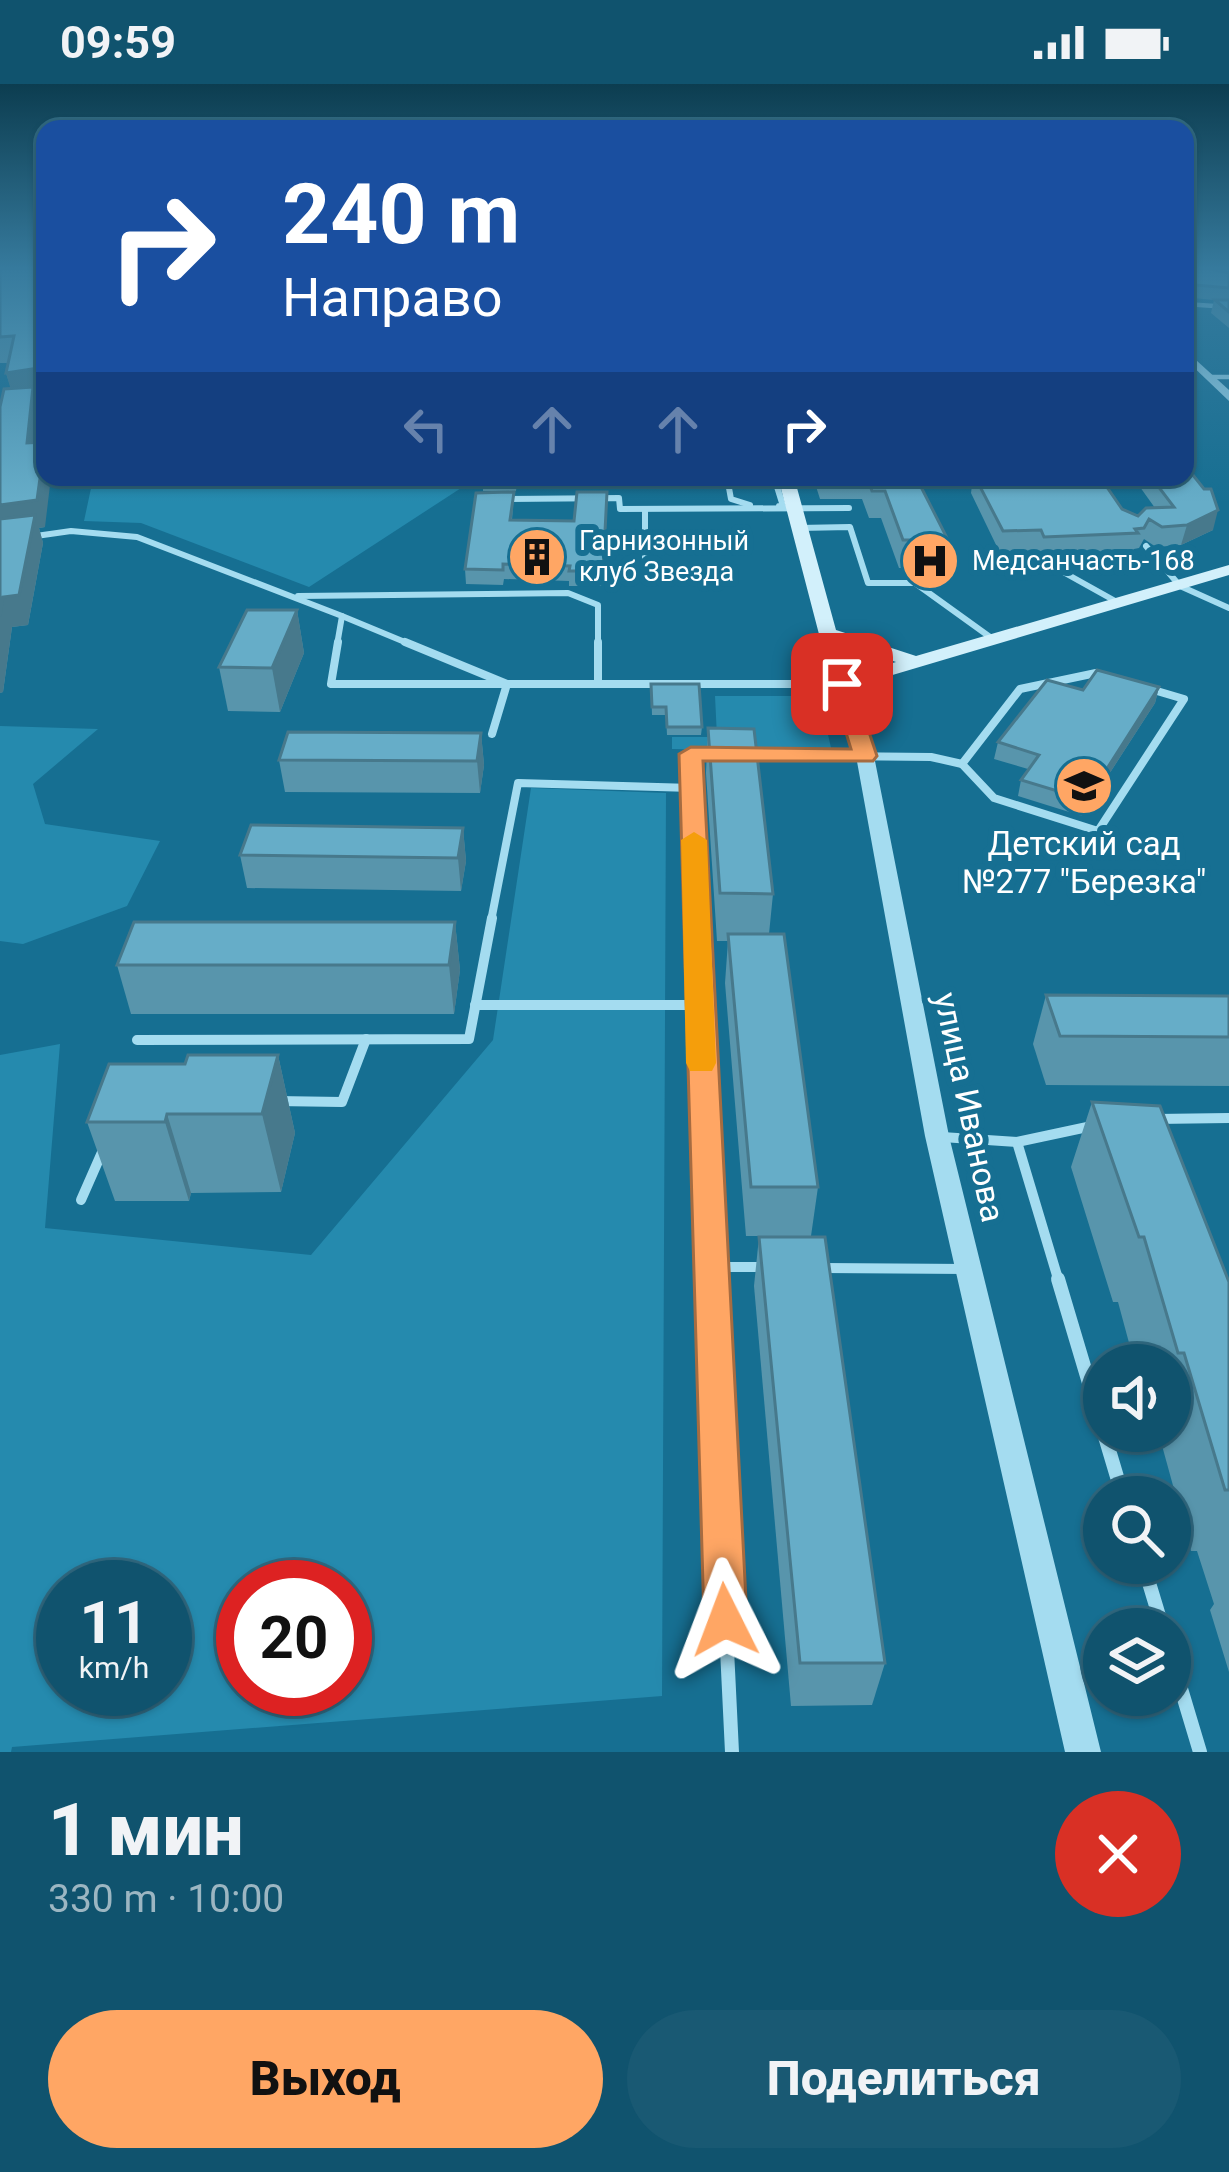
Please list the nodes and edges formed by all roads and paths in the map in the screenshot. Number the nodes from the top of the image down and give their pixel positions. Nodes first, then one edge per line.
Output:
1 (1194, 362) edge
2 (1210, 377) junction
3 (1229, 377) edge
4 (1229, 397) edge
5 (729, 486) edge
6 (777, 486) edge
7 (788, 486) edge
8 (936, 486) dead end
9 (999, 486) edge
10 (495, 499) edge
11 (645, 508) junction
12 (849, 508) dead end
13 (794, 509) junction
14 (799, 528) junction
15 (24, 538) edge
16 (1145, 546) edge
17 (645, 568) dead end
18 (977, 568) dead end
19 (1229, 570) edge
20 (1174, 585) junction
21 (287, 596) junction
22 (1117, 602) junction
23 (1229, 608) edge
24 (342, 616) junction
25 (825, 632) junction
26 (990, 637) junction
27 (912, 661) junction
28 (507, 684) junction
29 (598, 684) junction
30 (842, 684) junction
31 (492, 734) dead end
32 (865, 756) junction
33 (962, 764) junction
34 (692, 788) junction
35 (476, 1005) junction
36 (699, 1005) junction
37 (366, 1039) junction
38 (137, 1040) dead end
39 (270, 1101) edge
40 (1229, 1118) edge
41 (1143, 1119) edge
42 (1101, 1124) edge
43 (937, 1136) junction
44 (1017, 1142) junction
45 (105, 1145) edge
46 (81, 1200) dead end
47 (708, 1267) junction
48 (776, 1268) edge
49 (798, 1268) edge
50 (967, 1269) junction
51 (1118, 1476) edge
52 (1189, 1716) edge
53 (732, 1752) edge
54 (1083, 1752) edge
55 (1200, 1752) edge

1 - 2 street
2 - 3 lane
2 - 4 street
5 - 6 lane
7 - 13 main road, улица Иванова
8 - 9 lane
10 - 11 lane
11 - 13 lane
11 - 17 lane
12 - 13 lane
13 - 14 main road, улица Иванова
14 - 25 main road, улица Иванова
14 - 26 lane
15 - 21 lane
16 - 20 lane
18 - 22 lane
19 - 20 main road
20 - 22 main road
20 - 23 lane
21 - 24 lane
21 - 29 lane
22 - 26 main road
24 - 28 lane
24 - 28 lane
25 - 27 main road
25 - 30 main road, улица Иванова
26 - 27 main road
27 - 30 main road
28 - 29 lane
28 - 31 lane
29 - 30 lane
30 - 32 street, улица Иванова
32 - 33 lane
32 - 34 lane
32 - 43 street, улица Иванова
33 - 33 lane
34 - 35 lane
34 - 36 lane
35 - 36 lane
35 - 37 lane
36 - 47 lane
37 - 38 lane
37 - 39 lane
40 - 41 lane
42 - 44 lane
43 - 44 lane
43 - 50 street, улица Иванова
44 - 51 lane
45 - 46 lane
47 - 48 lane
47 - 53 lane
49 - 50 lane
50 - 54 street, улица Иванова
52 - 55 lane

